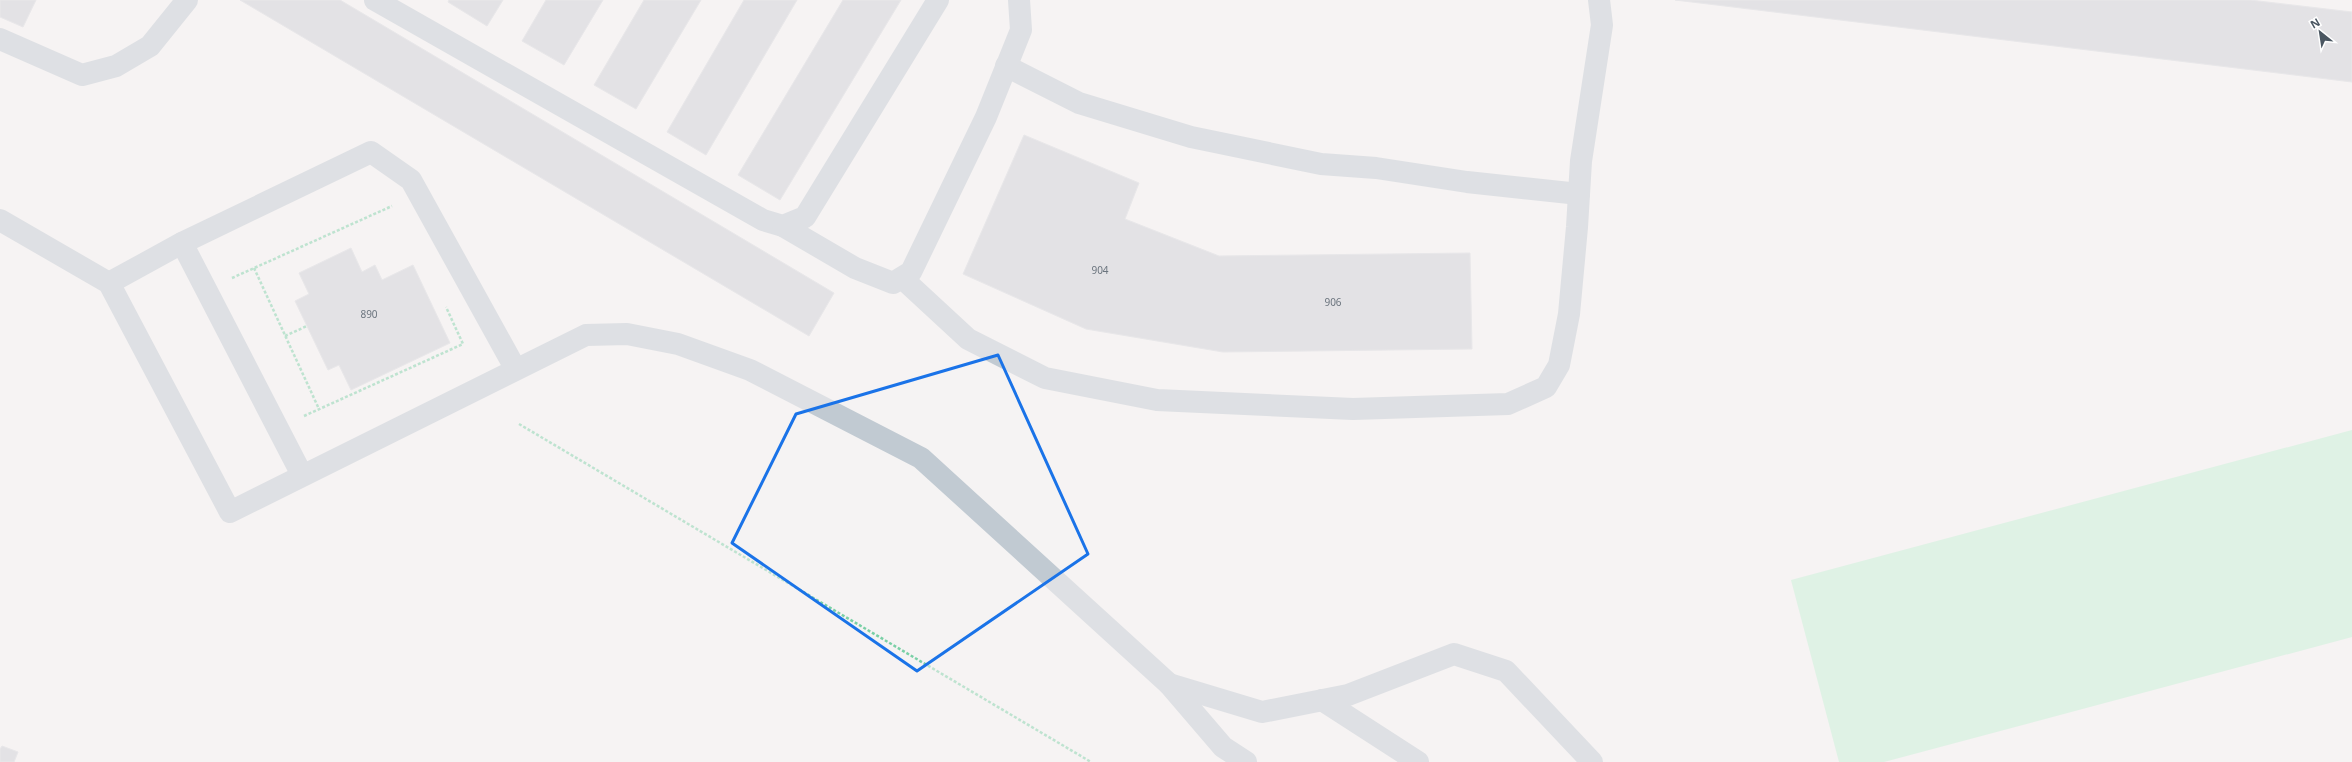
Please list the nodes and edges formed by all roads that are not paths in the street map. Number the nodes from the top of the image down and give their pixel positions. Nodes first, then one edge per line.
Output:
1 (187, 0) edge
2 (376, 0) edge
3 (938, 0) edge
4 (1019, 0) edge
5 (1599, 0) edge
6 (0, 39) edge
7 (1006, 66) junction
8 (1579, 194) junction
9 (0, 220) edge
10 (784, 226) junction
11 (182, 243) junction
12 (902, 278) junction
13 (109, 283) junction
14 (515, 368) junction
15 (302, 475) junction
16 (1169, 684) junction
17 (1322, 700) junction
18 (1246, 762) edge
19 (1418, 762) edge
20 (1592, 762) edge

1 - 6 lane
2 - 10 lane
3 - 10 lane
4 - 7 lane
5 - 8 lane
7 - 8 lane
7 - 12 lane
8 - 12 lane
9 - 13 lane
10 - 12 lane
11 - 13 lane
11 - 14 lane
11 - 15 lane
13 - 15 lane
14 - 15 lane
14 - 16 lane
16 - 17 lane
16 - 18 lane
17 - 19 lane
17 - 20 lane

